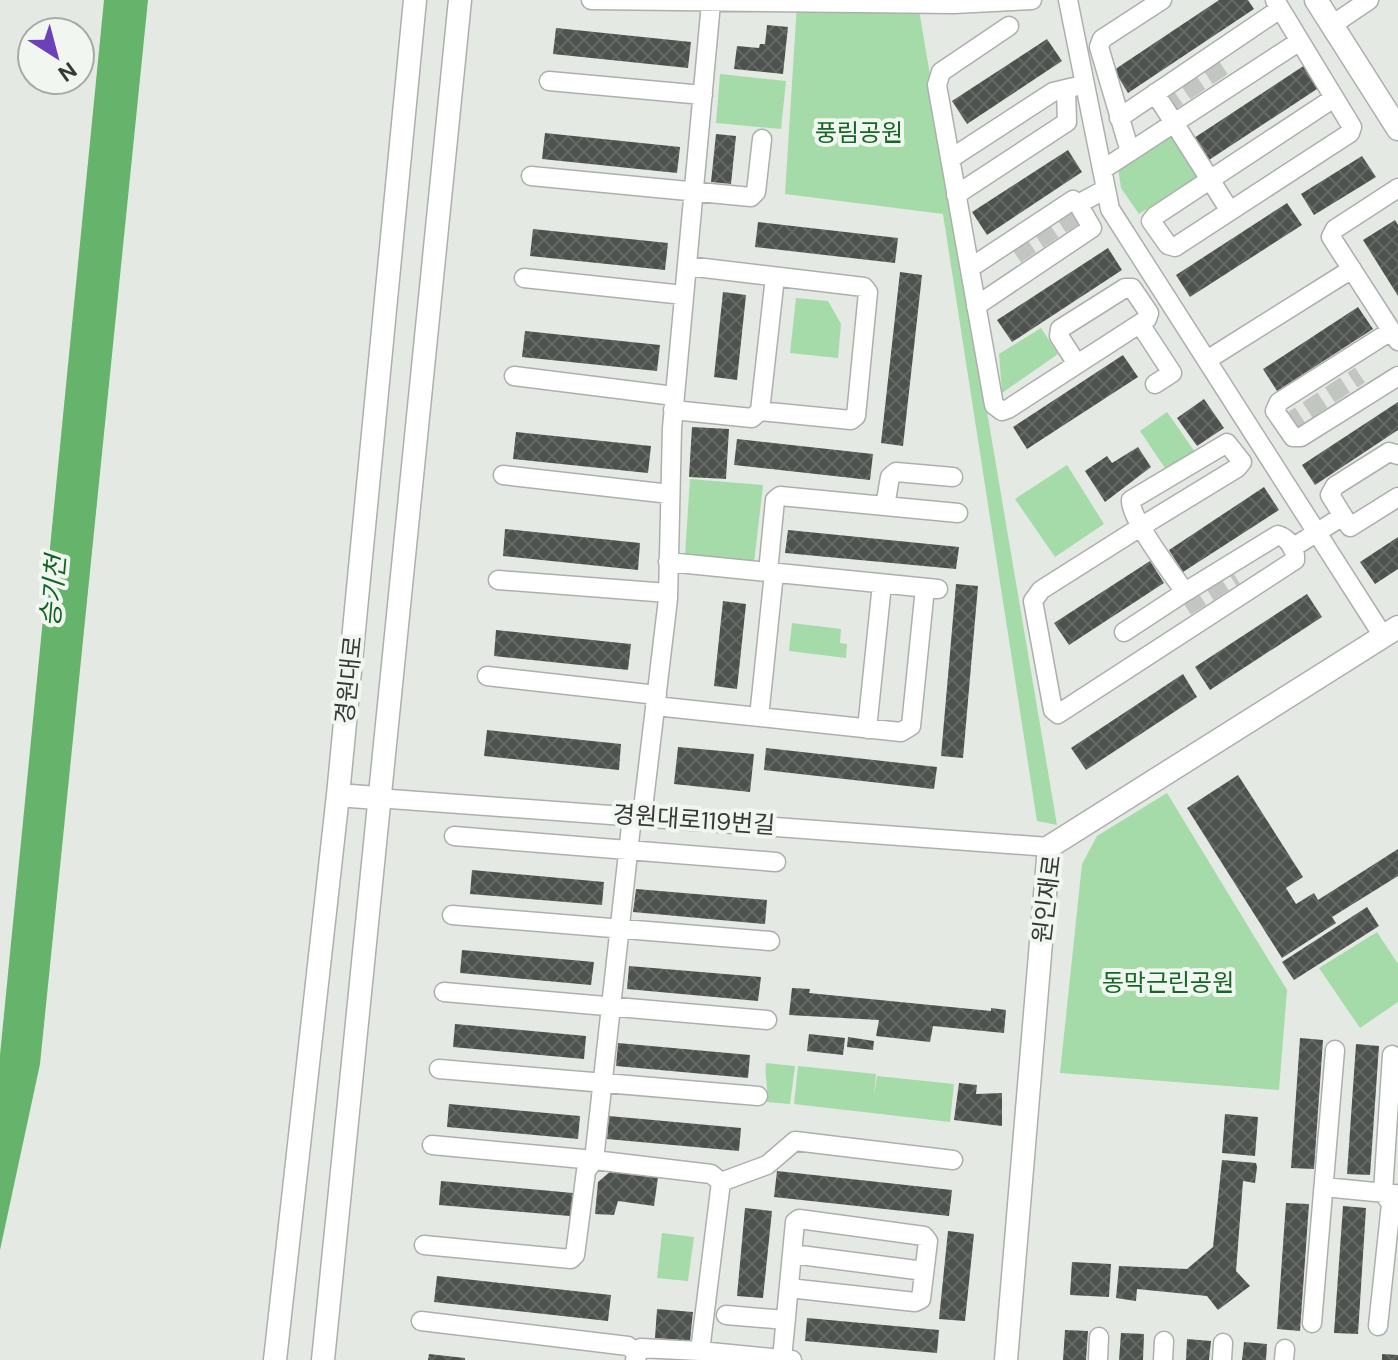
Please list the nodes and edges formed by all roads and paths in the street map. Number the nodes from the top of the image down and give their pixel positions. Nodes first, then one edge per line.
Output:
1 (415, 0) edge
2 (460, 0) edge
3 (591, 0) edge
4 (1032, 0) edge
5 (1068, 0) edge
6 (1162, 0) edge
7 (1316, 0) edge
8 (1369, 0) edge
9 (688, 2) edge
10 (711, 3) junction
11 (1278, 4) edge
12 (1332, 25) junction
13 (1009, 26) dead end
14 (1300, 41) junction
15 (549, 81) dead end
16 (1085, 84) junction
17 (1066, 89) junction
18 (1155, 93) junction
19 (703, 95) junction
20 (1334, 98) junction
21 (1119, 118) junction
22 (1173, 124) junction
23 (1398, 129) edge
24 (762, 139) dead end
25 (1130, 152) junction
26 (950, 159) junction
27 (531, 176) dead end
28 (1104, 179) junction
29 (1210, 180) junction
30 (1398, 188) edge
31 (694, 192) junction
32 (956, 195) junction
33 (1078, 204) junction
34 (1230, 211) junction
35 (1160, 235) junction
36 (1137, 250) junction
37 (687, 266) junction
38 (970, 268) junction
39 (1352, 269) junction
40 (775, 277) junction
41 (524, 278) dead end
42 (1160, 288) junction
43 (684, 295) junction
44 (1140, 301) junction
45 (976, 306) junction
46 (1140, 324) junction
47 (1395, 336) edge
48 (1207, 360) junction
49 (1077, 364) junction
50 (514, 376) dead end
51 (1398, 376) edge
52 (1155, 384) dead end
53 (674, 403) junction
54 (760, 411) junction
55 (1283, 422) junction
56 (1255, 435) junction
57 (1230, 446) junction
58 (1398, 455) edge
59 (503, 475) dead end
60 (953, 477) dead end
61 (670, 494) junction
62 (1398, 497) edge
63 (885, 506) junction
64 (958, 513) dead end
65 (1343, 516) junction
66 (1142, 526) junction
67 (1318, 531) junction
68 (1292, 548) junction
69 (1239, 559) junction
70 (668, 562) junction
71 (771, 572) junction
72 (498, 580) dead end
73 (882, 584) junction
74 (1256, 585) junction
75 (668, 593) junction
76 (1182, 594) junction
77 (1196, 622) junction
78 (1124, 632) dead end
79 (1390, 632) edge
80 (487, 676) dead end
81 (656, 700) junction
82 (759, 717) junction
83 (867, 729) junction
84 (338, 795) junction
85 (377, 798) junction
86 (637, 817) junction
87 (454, 836) dead end
88 (1049, 847) junction
89 (628, 851) junction
90 (776, 862) dead end
91 (452, 915) dead end
92 (619, 931) junction
93 (770, 941) dead end
94 (444, 992) dead end
95 (611, 1008) junction
96 (767, 1020) dead end
97 (1335, 1050) dead end
98 (1392, 1055) dead end
99 (439, 1069) dead end
100 (603, 1083) junction
101 (758, 1096) dead end
102 (432, 1145) dead end
103 (594, 1160) junction
104 (953, 1160) dead end
105 (721, 1182) junction
106 (1324, 1187) junction
107 (1390, 1193) edge
108 (424, 1245) dead end
109 (792, 1254) junction
110 (924, 1271) junction
111 (789, 1288) junction
112 (726, 1315) dead end
113 (786, 1320) junction
114 (421, 1321) dead end
115 (1312, 1323) dead end
116 (1378, 1326) dead end
117 (1099, 1337) dead end
118 (700, 1351) junction
119 (635, 1356) edge
120 (782, 1359) edge
121 (275, 1360) edge
122 (323, 1360) edge
123 (792, 1360) edge
124 (1006, 1360) edge
125 (1098, 1360) edge

1 - 84 main road, 경원대로
2 - 85 main road, 경원대로
3 - 9 street
4 - 10 street
5 - 16 street
6 - 21 street
7 - 12 main road
8 - 12 street
9 - 10 street
10 - 19 street
11 - 14 street
11 - 18 street
12 - 23 main road
13 - 26 street
14 - 20 street
14 - 22 street
15 - 19 street
16 - 17 street
16 - 28 street
17 - 26 street
17 - 32 street
18 - 21 street
18 - 22 street
19 - 31 street
20 - 29 street
20 - 34 street
21 - 25 street
22 - 25 street
22 - 29 street
24 - 31 street
25 - 28 street
26 - 32 street
27 - 31 street
28 - 33 street
28 - 36 street
29 - 34 street
29 - 35 street
30 - 39 street
31 - 37 street
32 - 38 street
33 - 38 street
33 - 45 street
34 - 35 street
35 - 36 street
36 - 42 street
37 - 40 street
37 - 43 street
38 - 45 street
39 - 47 street
39 - 48 street
40 - 54 street
40 - 54 street
41 - 43 street
42 - 44 street
42 - 48 street
43 - 53 street
44 - 46 street
44 - 49 street
45 - 49 street
46 - 49 street
46 - 52 street
47 - 55 street
48 - 56 street
50 - 53 street
51 - 55 street
53 - 54 street
53 - 61 street
55 - 56 street
56 - 57 street
56 - 67 street
57 - 66 street
57 - 66 street
58 - 65 street
59 - 61 street
60 - 63 street
61 - 70 street
62 - 65 street
63 - 64 street
63 - 71 street
65 - 67 street
66 - 76 street
66 - 77 street
67 - 68 street
67 - 79 street
68 - 69 street
68 - 74 street
69 - 74 street
69 - 76 street
70 - 71 street
70 - 75 street
71 - 73 street
71 - 82 street
72 - 75 street
73 - 83 street
73 - 83 street
74 - 77 street
75 - 81 street
76 - 77 street
76 - 78 street
79 - 88 main road, 원인재로
80 - 81 street
81 - 82 street
81 - 86 street
82 - 83 street
84 - 85 main road, 경원대로119번길
84 - 121 main road, 경원대로
85 - 86 street, 경원대로119번길
85 - 122 main road, 경원대로
86 - 88 street, 경원대로119번길
86 - 89 street
87 - 89 street
88 - 124 main road, 원인재로
89 - 90 street
89 - 92 street
91 - 92 street
92 - 93 street
92 - 95 street
94 - 95 street
95 - 96 street
95 - 100 street
97 - 106 street
98 - 107 street
99 - 100 street
100 - 101 street
100 - 103 street
102 - 103 street
103 - 105 street
103 - 108 street
104 - 105 street
105 - 118 street
106 - 107 street
106 - 115 street
107 - 116 street
109 - 110 street
109 - 110 street
109 - 111 street
110 - 111 street
111 - 113 street
112 - 113 street
113 - 120 street
114 - 119 street
117 - 125 street
118 - 119 street
118 - 120 street
120 - 123 street

